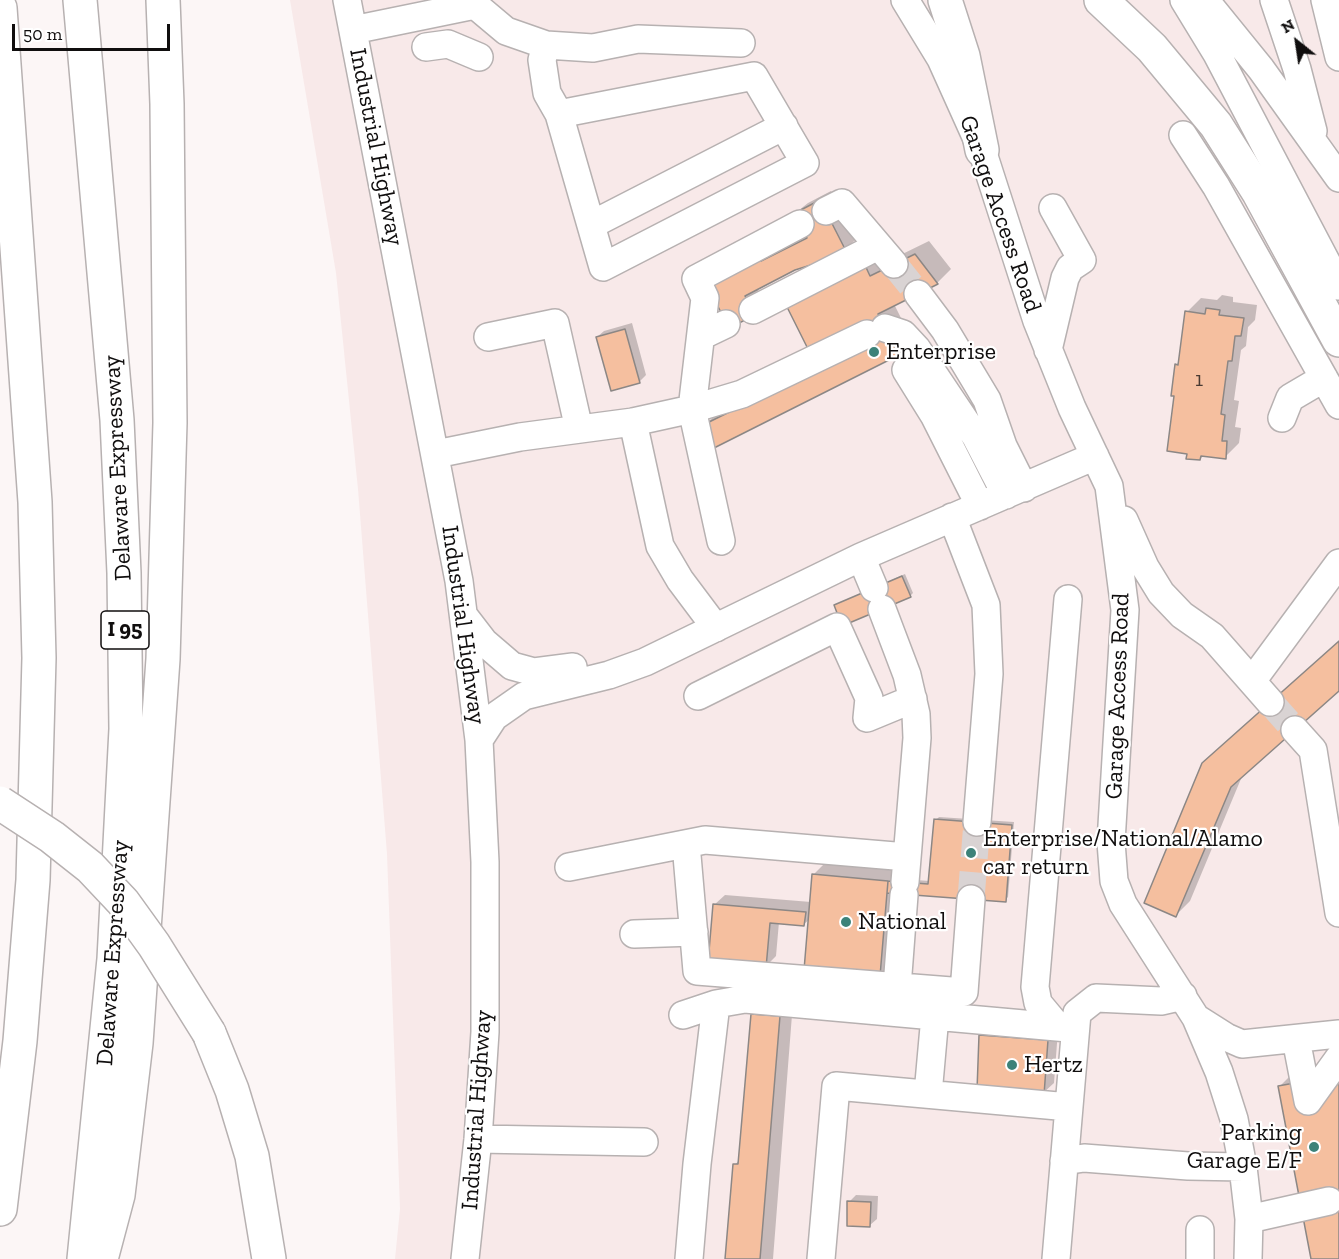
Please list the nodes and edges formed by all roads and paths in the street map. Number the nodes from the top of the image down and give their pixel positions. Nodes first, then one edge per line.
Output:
1 (80, 0) edge
2 (163, 0) edge
3 (347, 0) edge
4 (905, 0) edge
5 (945, 0) edge
6 (1101, 0) edge
7 (1184, 0) edge
8 (1205, 0) edge
9 (1274, 0) edge
10 (1325, 0) edge
11 (0, 8) edge
12 (353, 30) junction
13 (741, 43) dead end
14 (546, 45) junction
15 (426, 47) dead end
16 (479, 57) dead end
17 (1339, 57) edge
18 (559, 114) junction
19 (784, 126) junction
20 (1183, 135) dead end
21 (1317, 147) junction
22 (982, 150) junction
23 (1339, 178) edge
24 (1053, 208) dead end
25 (0, 211) edge
26 (826, 211) dead end
27 (800, 224) dead end
28 (591, 225) junction
29 (1339, 286) edge
30 (918, 294) tunnel mouth
31 (753, 310) dead end
32 (726, 324) dead end
33 (701, 336) junction
34 (488, 337) dead end
35 (1339, 340) edge
36 (1048, 350) junction
37 (26, 368) junction
38 (906, 370) dead end
39 (1324, 378) junction
40 (1339, 405) edge
41 (692, 409) junction
42 (1282, 417) dead end
43 (633, 422) junction
44 (579, 429) junction
45 (436, 454) junction
46 (1095, 456) junction
47 (1109, 486) junction
48 (1015, 491) junction
49 (980, 506) junction
50 (952, 517) junction
51 (721, 541) dead end
52 (861, 557) junction
53 (1339, 563) edge
54 (1068, 599) dead end
55 (464, 615) junction
56 (704, 634) junction
57 (1252, 681) junction
58 (698, 696) dead end
59 (914, 699) junction
60 (1270, 702) tunnel mouth
61 (1295, 730) tunnel mouth
62 (479, 740) junction
63 (0, 803) edge
64 (0, 817) edge
65 (977, 822) tunnel mouth
66 (686, 844) junction
67 (569, 867) dead end
68 (905, 878) junction
69 (970, 899) tunnel mouth
70 (1339, 913) edge
71 (694, 932) junction
72 (634, 934) dead end
73 (897, 987) junction
74 (716, 1004) junction
75 (1189, 1007) junction
76 (683, 1016) dead end
77 (935, 1016) junction
78 (1067, 1028) junction
79 (209, 1033) junction
80 (1339, 1034) edge
81 (1296, 1039) junction
82 (1339, 1058) edge
83 (928, 1094) junction
84 (1339, 1095) edge
85 (1308, 1101) junction
86 (1069, 1107) junction
87 (478, 1139) junction
88 (644, 1142) dead end
89 (1064, 1161) junction
90 (1243, 1167) junction
91 (1329, 1202) dead end
92 (0, 1209) edge
93 (1249, 1219) junction
94 (1200, 1230) dead end
95 (84, 1259) edge
96 (101, 1259) edge
97 (269, 1259) edge
98 (465, 1259) edge
99 (689, 1259) edge
100 (821, 1259) edge
101 (1056, 1259) edge
102 (1200, 1259) edge
103 (1248, 1259) edge

1 - 95 highway, Delaware Expressway / I 95
2 - 96 highway
3 - 12 street, Industrial Highway
4 - 22 street, Garage Access Road
5 - 22 highway
6 - 35 highway
7 - 29 street
8 - 21 street
9 - 21 street
10 - 17 street
11 - 37 highway
12 - 14 street
12 - 45 street, Industrial Highway
13 - 14 street
14 - 18 street
15 - 16 street
18 - 19 street
18 - 28 street
19 - 28 street
19 - 28 street
20 - 39 street
21 - 23 street
22 - 36 street, Garage Access Road
24 - 36 street
25 - 37 highway
26 - 31 street
27 - 33 street
30 - 48 street
32 - 33 street
33 - 41 street
34 - 44 street
36 - 46 street, Garage Access Road
37 - 92 highway
38 - 49 street
39 - 40 street
39 - 42 street
41 - 43 street
41 - 48 street
41 - 51 street
43 - 44 street
43 - 56 street
44 - 45 street
45 - 55 street, Industrial Highway
46 - 47 street, Garage Access Road
46 - 48 street
47 - 57 street
47 - 75 street, Garage Access Road
48 - 49 street
49 - 50 street
50 - 52 street
50 - 65 street
52 - 56 street
52 - 59 street
53 - 57 street
54 - 78 street
55 - 56 street
55 - 62 street, Industrial Highway
56 - 62 street
57 - 60 street
58 - 59 street
59 - 68 street
61 - 70 street
62 - 87 street, Industrial Highway
63 - 79 highway, bridge
64 - 79 highway, bridge
66 - 67 street
66 - 68 street
66 - 71 street
68 - 73 street
69 - 73 street
71 - 72 street
71 - 73 street
74 - 76 street
74 - 77 street
74 - 99 street
75 - 78 street
75 - 81 street
75 - 90 street, Garage Access Road
77 - 78 street
77 - 83 street
78 - 86 street
79 - 97 highway
80 - 81 street
81 - 85 street
82 - 85 street
83 - 86 street
83 - 100 street
84 - 85 street
86 - 89 street
87 - 88 street
87 - 98 street, Industrial Highway
89 - 90 street
89 - 101 street
90 - 93 street, Garage Access Road
91 - 93 street
93 - 103 street, Garage Access Road
94 - 102 street

